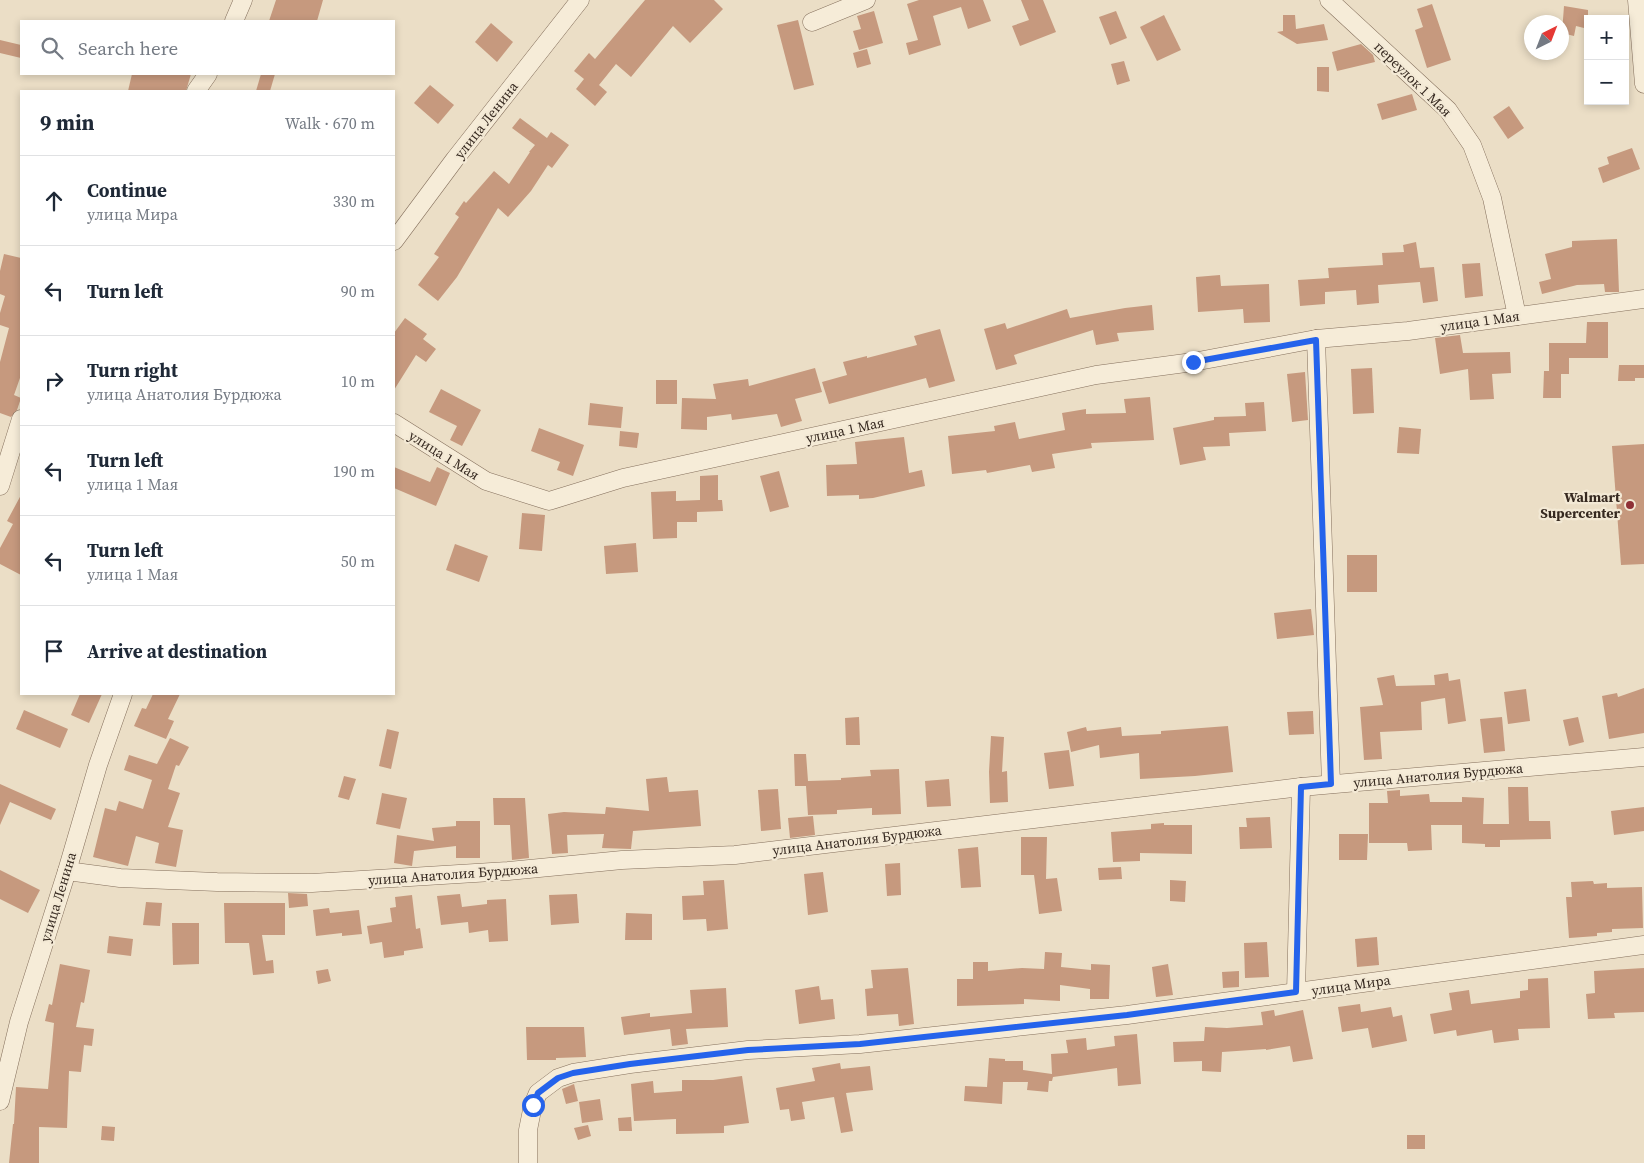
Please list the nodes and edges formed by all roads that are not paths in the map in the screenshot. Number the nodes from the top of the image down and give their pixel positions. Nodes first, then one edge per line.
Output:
1 (242, 0) edge
2 (580, 0) edge
3 (866, 0) edge
4 (1329, 0) edge
5 (1637, 0) edge
6 (234, 20) edge
7 (812, 22) dead end
8 (207, 75) edge
9 (1644, 84) edge
10 (197, 90) edge
11 (395, 240) edge
12 (1644, 299) edge
13 (1517, 316) junction
14 (1316, 340) junction
15 (20, 422) edge
16 (395, 424) edge
17 (0, 486) edge
18 (123, 695) edge
19 (1644, 757) edge
20 (1331, 784) junction
21 (1301, 787) junction
22 (67, 871) junction
23 (1644, 945) edge
24 (1296, 992) junction
25 (0, 1101) edge
26 (528, 1163) edge

1 - 6 street
2 - 11 street, улица Ленина
3 - 7 street
4 - 13 street, переулок 1 Мая
5 - 9 street
8 - 10 street
12 - 13 street, улица 1 Мая
13 - 14 street, улица 1 Мая
14 - 16 street, улица 1 Мая
14 - 20 street
15 - 17 street
18 - 22 street, улица Ленина
19 - 20 street, улица Анатолия Бурдюжа
20 - 21 street, улица Анатолия Бурдюжа
21 - 22 street, улица Анатолия Бурдюжа
21 - 24 street
22 - 25 street, улица Ленина
23 - 24 street, улица Мира
24 - 26 street, улица Мира

